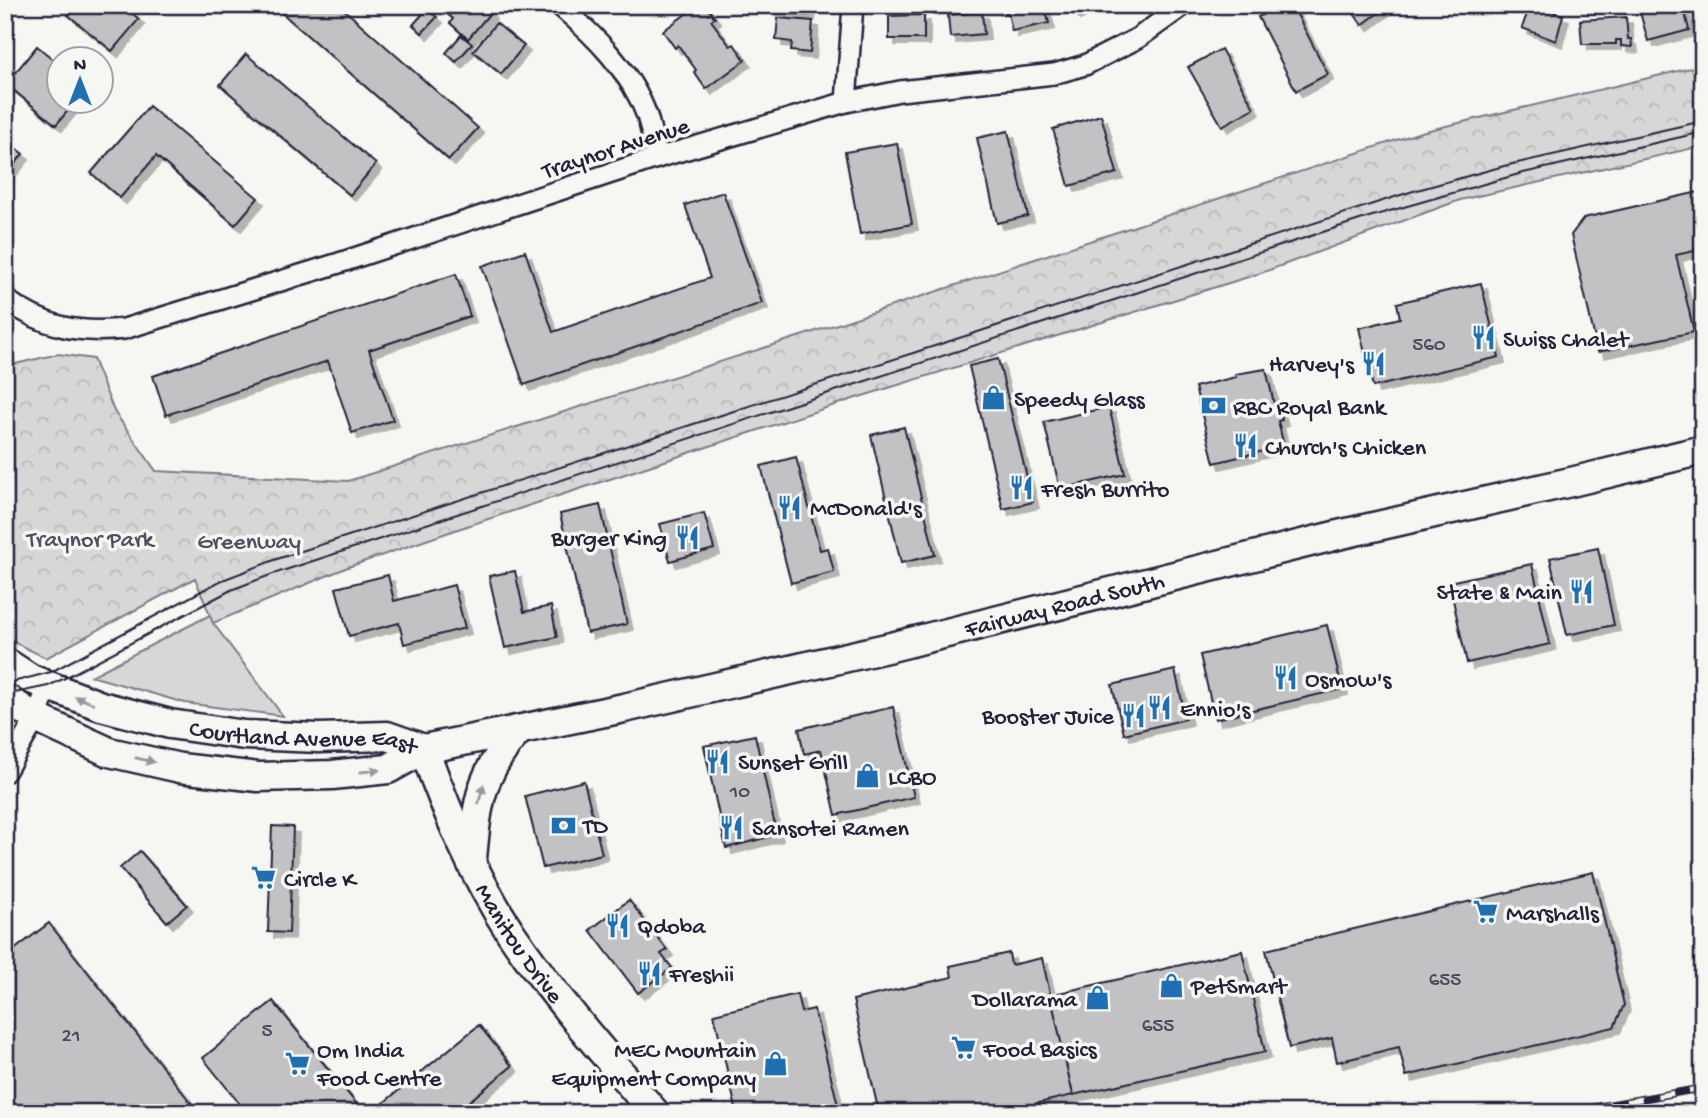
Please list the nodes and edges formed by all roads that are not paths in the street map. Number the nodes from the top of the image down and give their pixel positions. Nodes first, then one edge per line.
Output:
1 (559, 5) edge
2 (853, 5) edge
3 (1184, 5) edge
4 (846, 102) junction
5 (657, 159) junction
6 (5, 299) edge
7 (1703, 450) edge
8 (5, 662) edge
9 (48, 686) junction
10 (5, 698) edge
11 (36, 718) junction
12 (519, 730) junction
13 (425, 749) junction
14 (5, 772) edge
15 (472, 862) junction
16 (655, 1113) edge

1 - 5 street
2 - 4 street
3 - 4 street, Traynor Avenue
4 - 5 street, Traynor Avenue
5 - 6 street, Traynor Avenue
7 - 12 main road, Fairway Road South
8 - 9 main road, Courtland Avenue East
9 - 11 street
13 -> 9 main road, Courtland Avenue East
10 - 11 main road, Courtland Avenue East
11 -> 13 main road, Courtland Avenue East
11 - 14 street
12 - 13 main road, Fairway Road South
15 -> 12 main road
13 - 15 main road, Manitou Drive
15 - 16 main road, Manitou Drive

